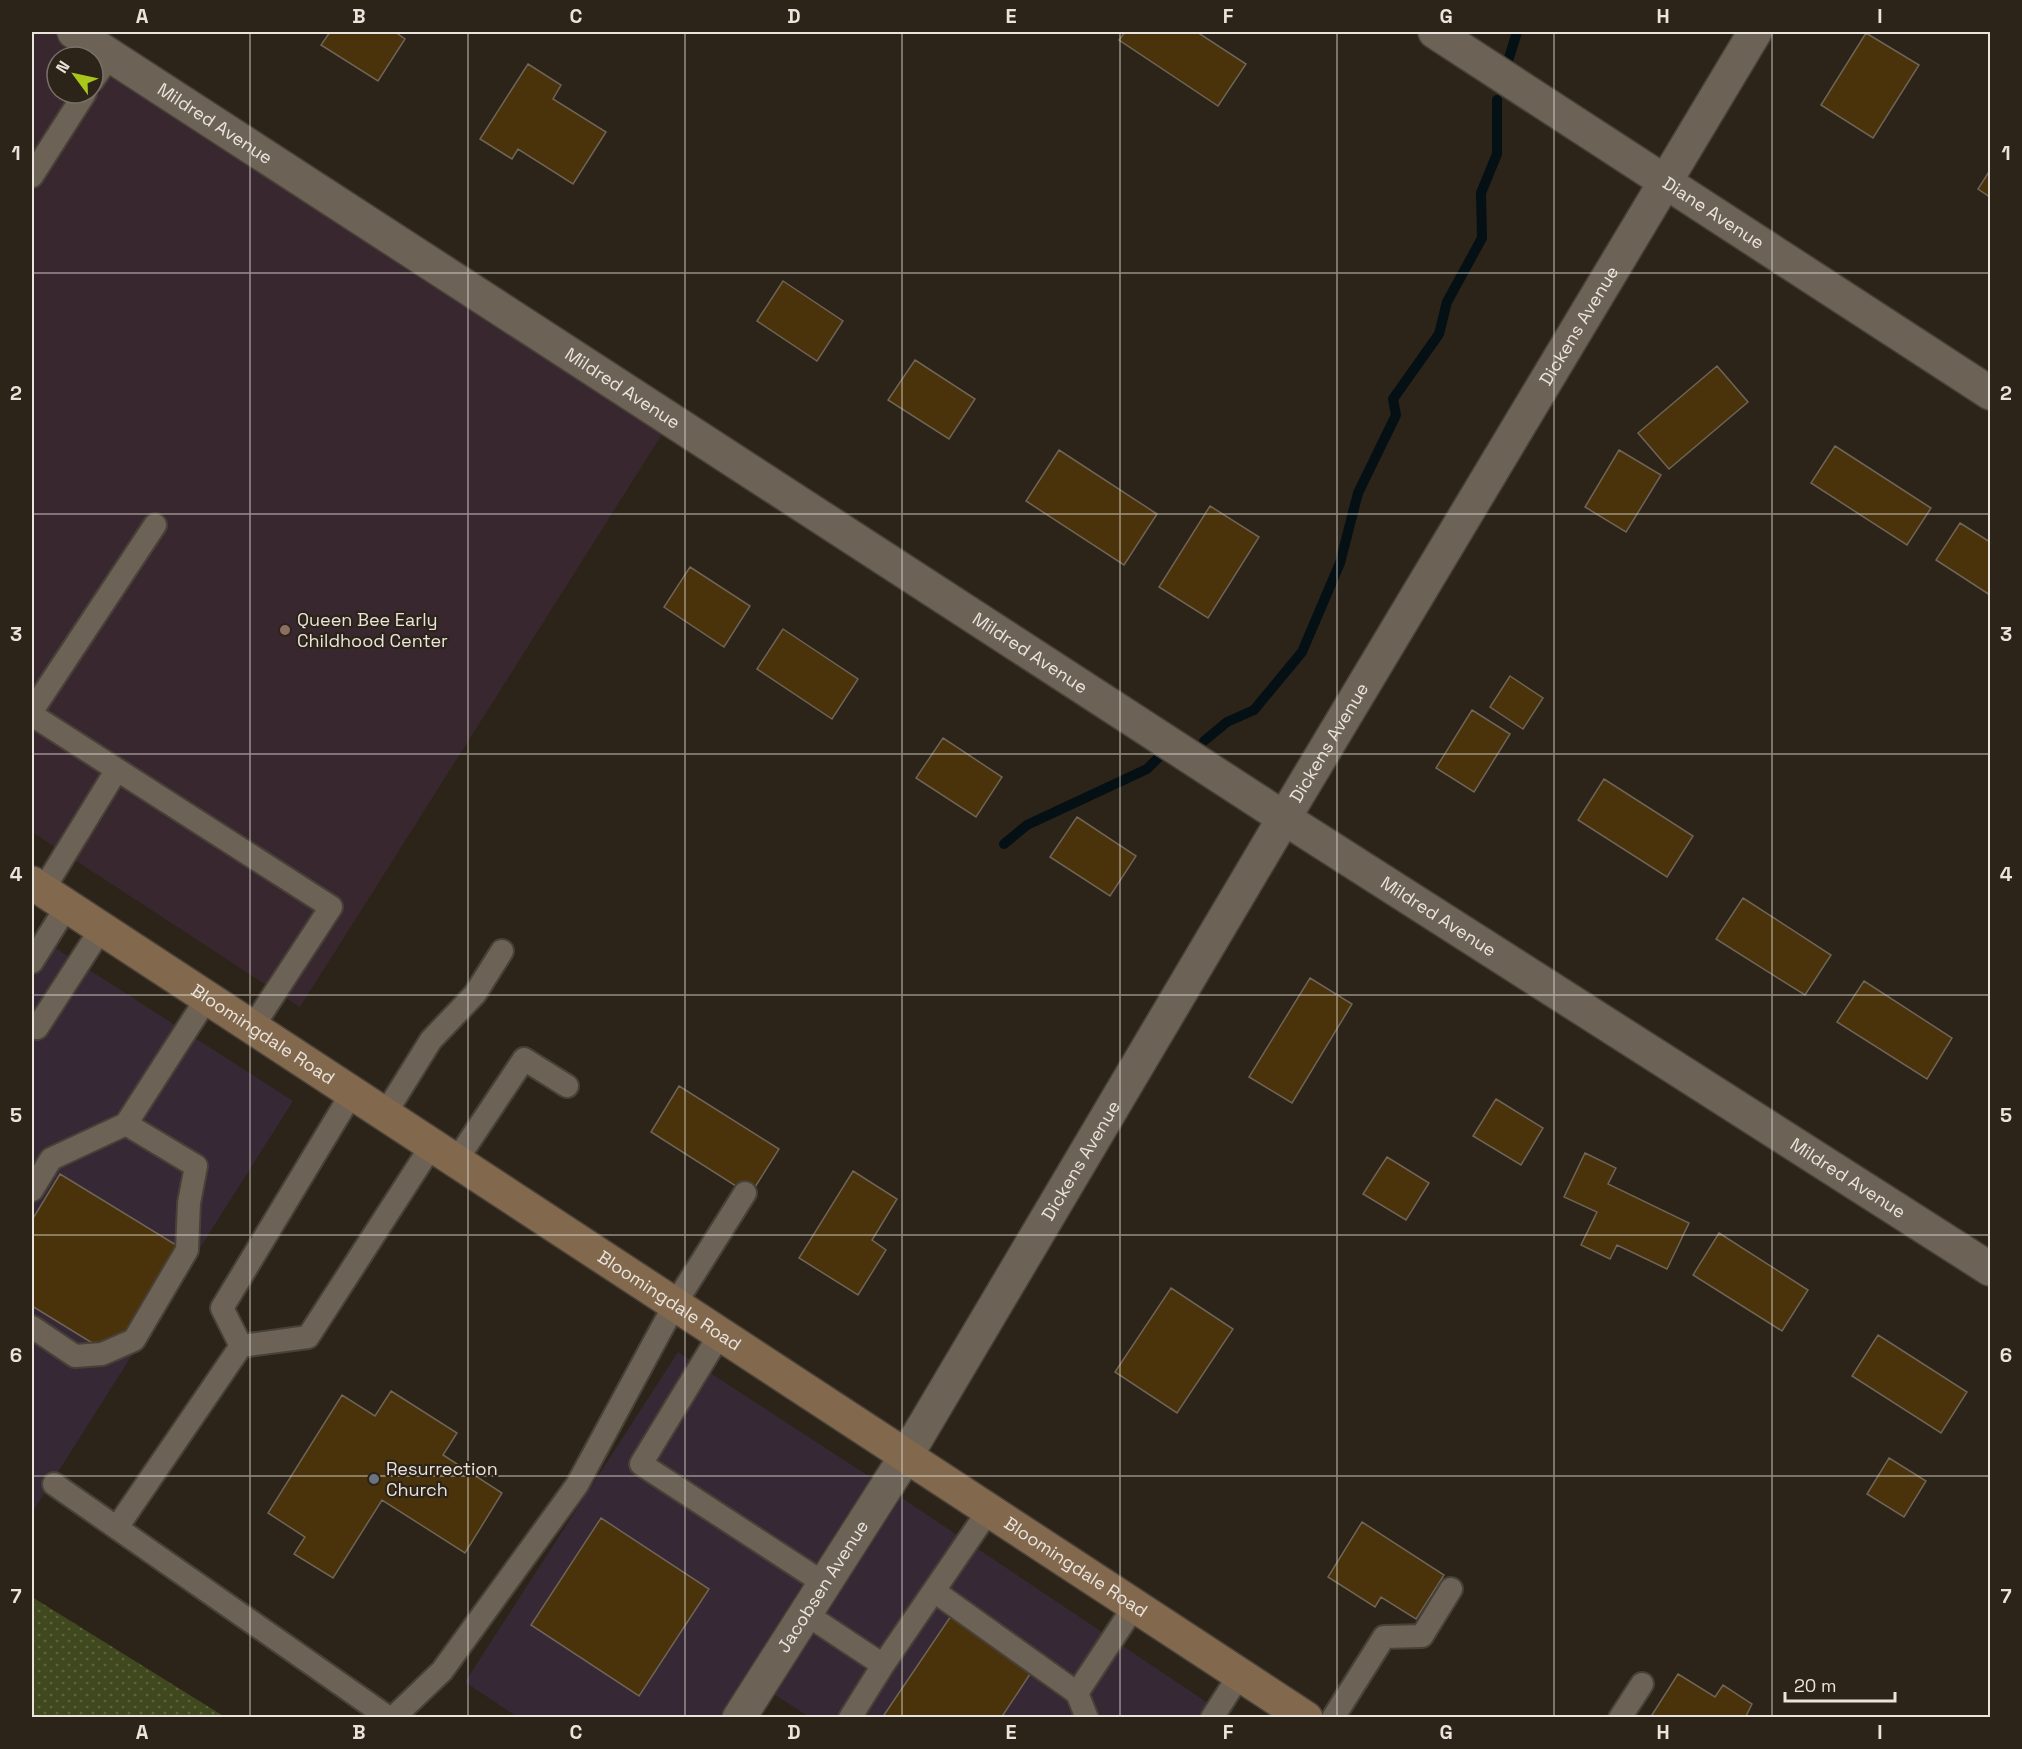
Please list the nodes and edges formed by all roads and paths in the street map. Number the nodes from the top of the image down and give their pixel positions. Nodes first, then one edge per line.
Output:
1 (74, 32) edge
2 (1435, 32) edge
3 (1755, 32) edge
4 (84, 45) edge
5 (105, 71) edge
6 (77, 105) edge
7 (32, 176) edge
8 (1665, 180) junction
9 (1990, 393) edge
10 (155, 525) dead end
11 (32, 713) edge
12 (116, 771) junction
13 (1284, 818) junction
14 (47, 893) edge
15 (101, 929) junction
16 (502, 951) dead end
17 (32, 962) edge
18 (207, 998) junction
19 (32, 1025) edge
20 (252, 1028) junction
21 (567, 1086) dead end
22 (352, 1093) junction
23 (385, 1114) junction
24 (126, 1124) junction
25 (444, 1153) junction
26 (32, 1190) edge
27 (745, 1193) dead end
28 (1990, 1269) edge
29 (675, 1304) junction
30 (32, 1327) edge
31 (720, 1334) junction
32 (241, 1346) junction
33 (906, 1456) junction
34 (54, 1484) dead end
35 (988, 1510) junction
36 (118, 1526) junction
37 (825, 1584) junction
38 (1451, 1589) dead end
39 (934, 1591) junction
40 (1135, 1605) junction
41 (806, 1614) junction
42 (883, 1665) junction
43 (1240, 1674) junction
44 (1642, 1684) dead end
45 (1077, 1693) junction
46 (391, 1718) edge
47 (739, 1718) edge
48 (850, 1718) edge
49 (1087, 1718) edge
50 (1212, 1718) edge
51 (1306, 1718) edge
52 (1333, 1718) edge
53 (1620, 1718) edge

1 - 4 street, Mildred Avenue
2 - 8 street, Diane Avenue
3 - 8 street, Dickens Avenue
5 - 13 street, Mildred Avenue
6 - 7 lane
8 - 9 street, Diane Avenue
8 - 13 street, Dickens Avenue
10 - 11 lane
11 - 12 lane
12 - 14 lane
12 - 20 lane
13 - 28 street, Mildred Avenue
13 - 33 street, Dickens Avenue
14 - 15 main road, Bloomingdale Road
14 - 17 lane
15 - 18 main road, Bloomingdale Road
15 - 19 lane
16 - 23 lane
18 - 20 main road, Bloomingdale Road
18 - 24 lane
20 - 22 main road, Bloomingdale Road
21 - 25 lane
22 - 23 main road, Bloomingdale Road
22 - 32 lane
23 - 25 main road, Bloomingdale Road
24 - 26 lane
24 - 30 lane
25 - 29 main road, Bloomingdale Road
25 - 32 lane
27 - 29 lane
29 - 31 main road, Bloomingdale Road
29 - 46 lane
31 - 33 main road, Bloomingdale Road
31 - 37 lane
32 - 36 lane
33 - 35 main road, Bloomingdale Road
33 - 37 street, Jacobsen Avenue
34 - 36 lane
35 - 39 lane
35 - 40 main road, Bloomingdale Road
36 - 46 lane
37 - 41 street, Jacobsen Avenue
38 - 52 lane
39 - 42 lane
39 - 45 lane
40 - 43 main road, Bloomingdale Road
40 - 45 lane
41 - 42 lane
41 - 47 street, Jacobsen Avenue
42 - 48 lane
43 - 50 lane
43 - 51 main road, Bloomingdale Road
44 - 53 lane
45 - 49 lane

